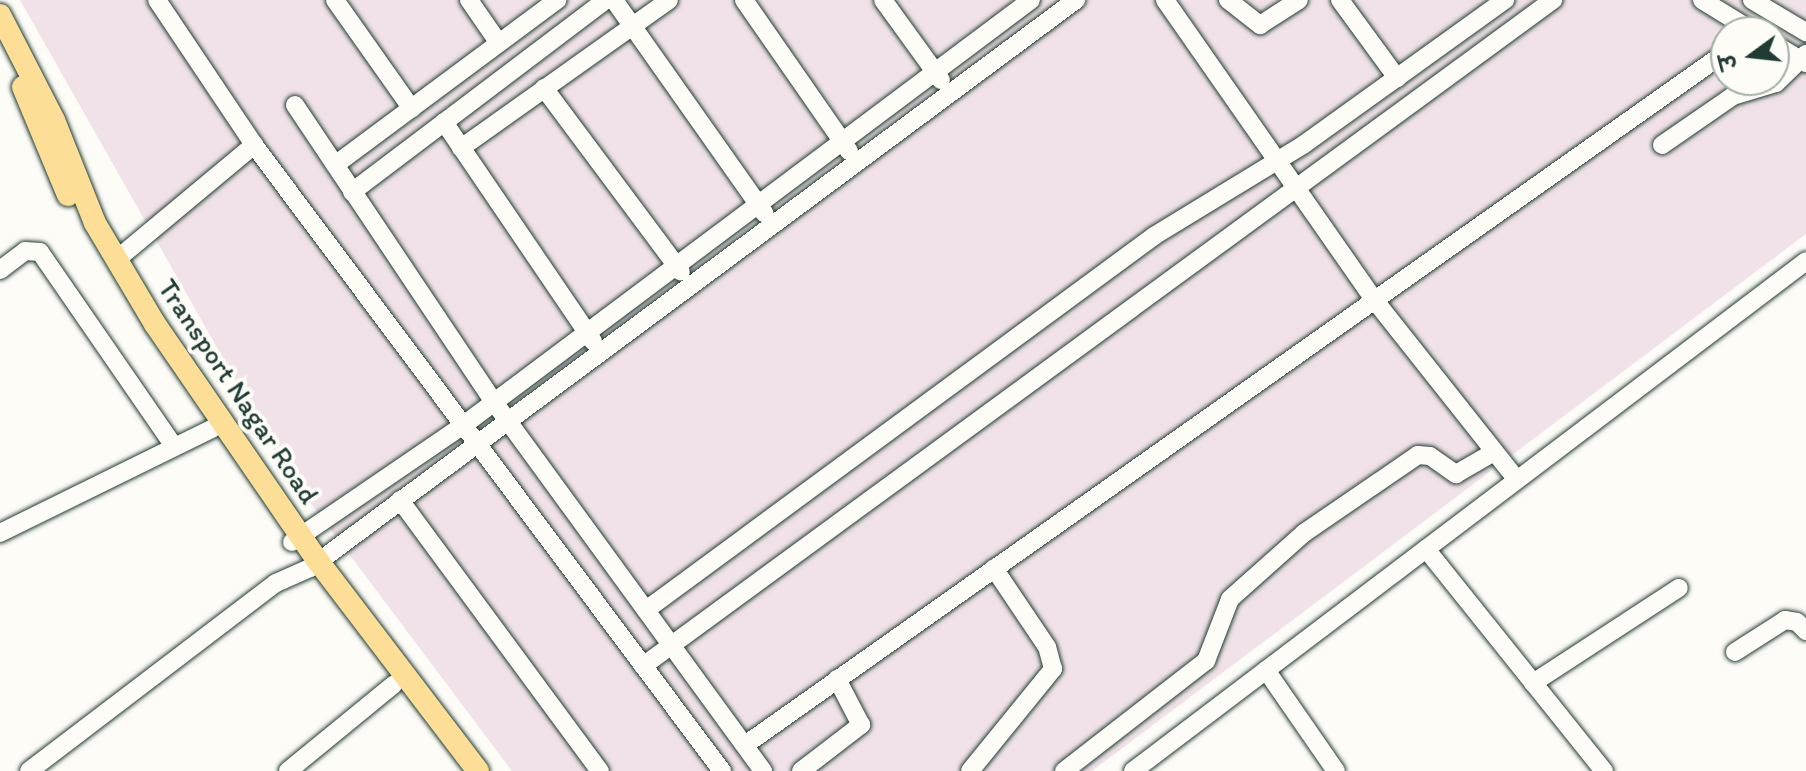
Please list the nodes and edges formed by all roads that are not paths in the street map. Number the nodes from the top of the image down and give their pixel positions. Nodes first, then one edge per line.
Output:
1 (157, 0) edge
2 (335, 0) edge
3 (469, 0) edge
4 (557, 0) edge
5 (606, 0) edge
6 (614, 0) edge
7 (669, 0) edge
8 (744, 0) edge
9 (883, 0) edge
10 (1076, 0) edge
11 (1165, 0) edge
12 (1228, 0) edge
13 (1299, 0) edge
14 (1340, 0) edge
15 (1505, 0) edge
16 (1553, 0) edge
17 (1702, 0) edge
18 (1752, 0) edge
19 (1019, 3) edge
20 (0, 15) edge
21 (1728, 16) edge
22 (632, 26) junction
23 (1806, 32) edge
24 (1032, 33) junction
25 (0, 42) edge
26 (498, 42) junction
27 (1804, 59) edge
28 (1710, 63) edge
29 (934, 71) junction
30 (1397, 78) junction
31 (544, 88) junction
32 (949, 92) junction
33 (295, 105) dead end
34 (412, 109) junction
35 (444, 122) junction
36 (843, 142) junction
37 (254, 145) junction
38 (1662, 145) dead end
39 (461, 148) junction
40 (1276, 158) junction
41 (857, 164) junction
42 (335, 165) junction
43 (1298, 190) junction
44 (352, 192) junction
45 (759, 205) junction
46 (773, 225) junction
47 (116, 260) junction
48 (1806, 261) edge
49 (675, 264) junction
50 (0, 270) edge
51 (692, 288) junction
52 (1372, 297) junction
53 (588, 334) junction
54 (601, 353) junction
55 (494, 402) junction
56 (506, 419) junction
57 (465, 424) junction
58 (213, 428) junction
59 (477, 442) junction
60 (174, 446) junction
61 (1494, 452) junction
62 (1516, 479) junction
63 (400, 500) junction
64 (0, 533) edge
65 (297, 540) junction
66 (1426, 549) junction
67 (314, 564) junction
68 (994, 568) junction
69 (1679, 588) dead end
70 (646, 610) junction
71 (1806, 631) edge
72 (673, 644) junction
73 (1735, 652) dead end
74 (643, 666) junction
75 (1266, 670) junction
76 (837, 679) junction
77 (1533, 683) junction
78 (393, 685) junction
79 (745, 745) junction
80 (808, 769) edge
81 (29, 771) edge
82 (288, 771) edge
83 (459, 771) edge
84 (478, 771) edge
85 (600, 771) edge
86 (722, 771) edge
87 (763, 771) edge
88 (970, 771) edge
89 (1064, 771) edge
90 (1133, 771) edge
91 (1336, 771) edge
92 (1604, 771) edge

1 - 37 street
2 - 34 street
3 - 26 street
4 - 26 street
5 - 35 street
6 - 22 street
7 - 22 street
8 - 36 street
9 - 29 street
10 - 24 street
11 - 40 street
12 - 13 street
14 - 30 street
15 - 30 street
16 - 43 street
17 - 21 street
18 - 23 street
19 - 24 street
19 - 29 street
20 - 47 main road, Transport Nagar Road
22 - 31 street
22 - 45 street
24 - 32 street
25 - 58 main road, Transport Nagar Road
26 - 34 street
27 - 38 street
28 - 52 street
29 - 32 street
29 - 36 street
30 - 40 street
31 - 39 street
31 - 49 street
32 - 41 street
33 - 42 street
34 - 42 street
35 - 39 street
35 - 44 street
36 - 41 street
36 - 45 street
37 - 47 street
37 - 57 street
39 - 53 street
40 - 43 street
40 - 70 street
41 - 46 street
42 - 44 street
43 - 52 street
43 - 72 street
44 - 55 street
45 - 46 street
45 - 49 street
46 - 51 street
47 - 65 main road, Transport Nagar Road
48 - 62 street
49 - 51 street
49 - 53 street
50 - 60 street
51 - 54 street
52 - 61 street
52 - 68 street
53 - 54 street
53 - 55 street
54 - 56 street
55 - 56 street
55 - 57 street
56 - 59 street
56 - 70 street
57 - 59 street
57 - 65 street
58 - 60 street
58 - 65 main road, Transport Nagar Road
59 - 63 street
59 - 74 street
60 - 64 street
61 - 62 street
61 - 89 street
62 - 66 street
63 - 67 street
63 - 85 street
65 - 67 main road, Transport Nagar Road
66 - 75 street
66 - 77 street
67 - 78 main road, Transport Nagar Road
67 - 81 street
67 - 84 main road, Transport Nagar Road
68 - 76 street
68 - 88 street
69 - 77 street
70 - 72 street
71 - 73 street
72 - 74 street
72 - 79 street
74 - 86 street
75 - 90 street
75 - 91 street
76 - 79 street
76 - 80 street
77 - 92 street
78 - 82 street
78 - 83 main road, Transport Nagar Road
79 - 87 street

